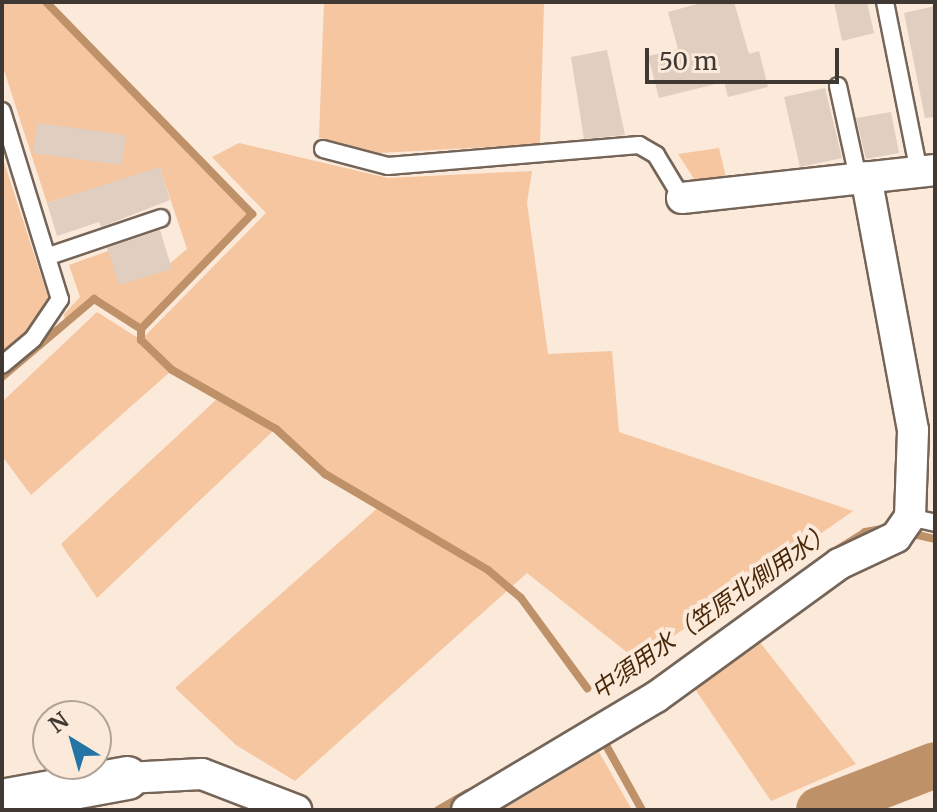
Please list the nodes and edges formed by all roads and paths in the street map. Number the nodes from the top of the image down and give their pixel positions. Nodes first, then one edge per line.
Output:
1 (885, 2) edge
2 (838, 86) dead end
3 (2, 111) edge
4 (323, 149) dead end
5 (927, 171) edge
6 (862, 178) junction
7 (682, 198) joint
8 (161, 218) dead end
9 (49, 256) junction
10 (2, 365) edge
11 (923, 520) edge
12 (127, 778) joint
13 (2, 801) edge
14 (296, 810) edge
15 (467, 810) edge

1 - 5 lane
2 - 6 lane
3 - 9 lane
4 - 7 lane
5 - 6 street
6 - 7 street
6 - 11 street
8 - 9 lane
9 - 10 lane
11 - 15 street
12 - 13 street
12 - 14 street

